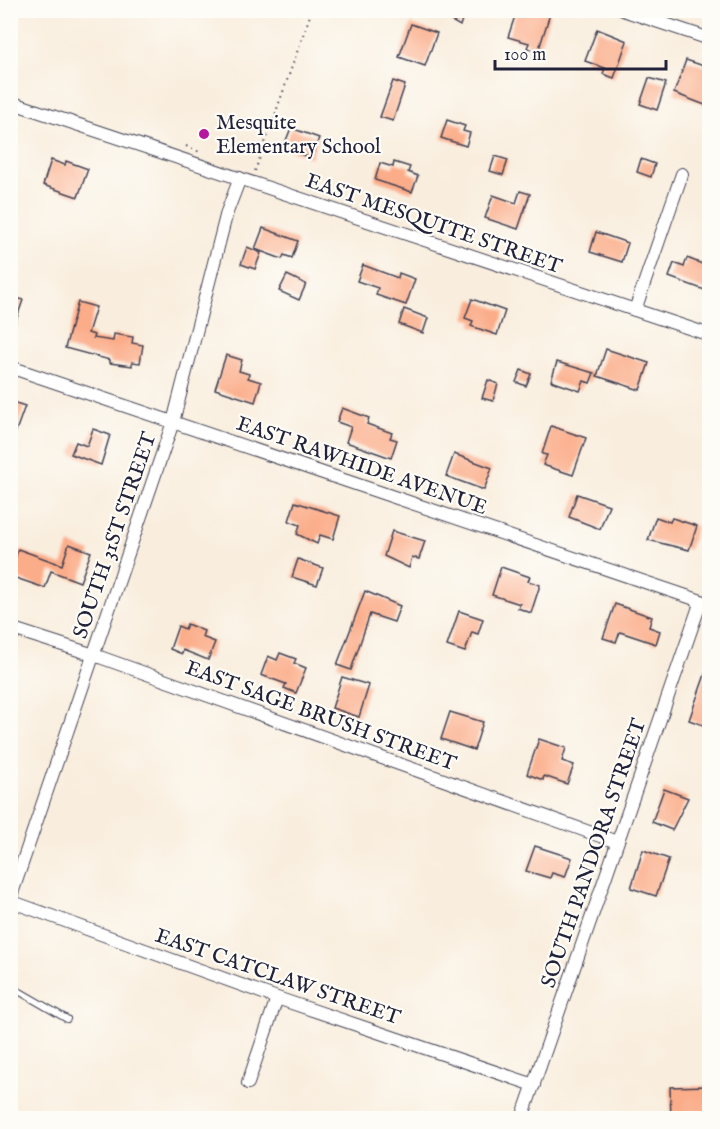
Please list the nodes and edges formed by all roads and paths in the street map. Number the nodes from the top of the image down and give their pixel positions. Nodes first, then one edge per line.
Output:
1 (312, 10) edge
2 (623, 10) edge
3 (710, 39) edge
4 (10, 102) edge
5 (186, 146) dead end
6 (208, 155) dead end
7 (244, 174) junction
8 (682, 174) dead end
9 (635, 310) junction
10 (710, 334) edge
11 (10, 366) edge
12 (173, 422) junction
13 (701, 601) joint
14 (10, 628) edge
15 (94, 655) junction
16 (617, 842) junction
17 (10, 900) edge
18 (10, 986) edge
19 (277, 998) junction
20 (67, 1018) dead end
21 (248, 1083) dead end
22 (534, 1085) junction
23 (522, 1119) edge

1 - 7 path
2 - 3 street
4 - 7 street, EAST MESQUITE STREET
5 - 6 path
7 - 9 street, EAST MESQUITE STREET
7 - 12 street, SOUTH 31ST STREET
8 - 9 street
9 - 10 street, EAST MESQUITE STREET
11 - 12 street, EAST RAWHIDE AVENUE
12 - 13 street, EAST RAWHIDE AVENUE
12 - 15 street, SOUTH 31ST STREET
13 - 16 street, SOUTH PANDORA STREET
14 - 15 street, EAST SAGE BRUSH STREET
15 - 16 street, EAST SAGE BRUSH STREET
15 - 17 street, SOUTH 31ST STREET
16 - 22 street, SOUTH PANDORA STREET
17 - 19 street, EAST CATCLAW STREET
18 - 20 lane
19 - 21 street
19 - 22 street, EAST CATCLAW STREET
22 - 23 street, SOUTH PANDORA STREET

